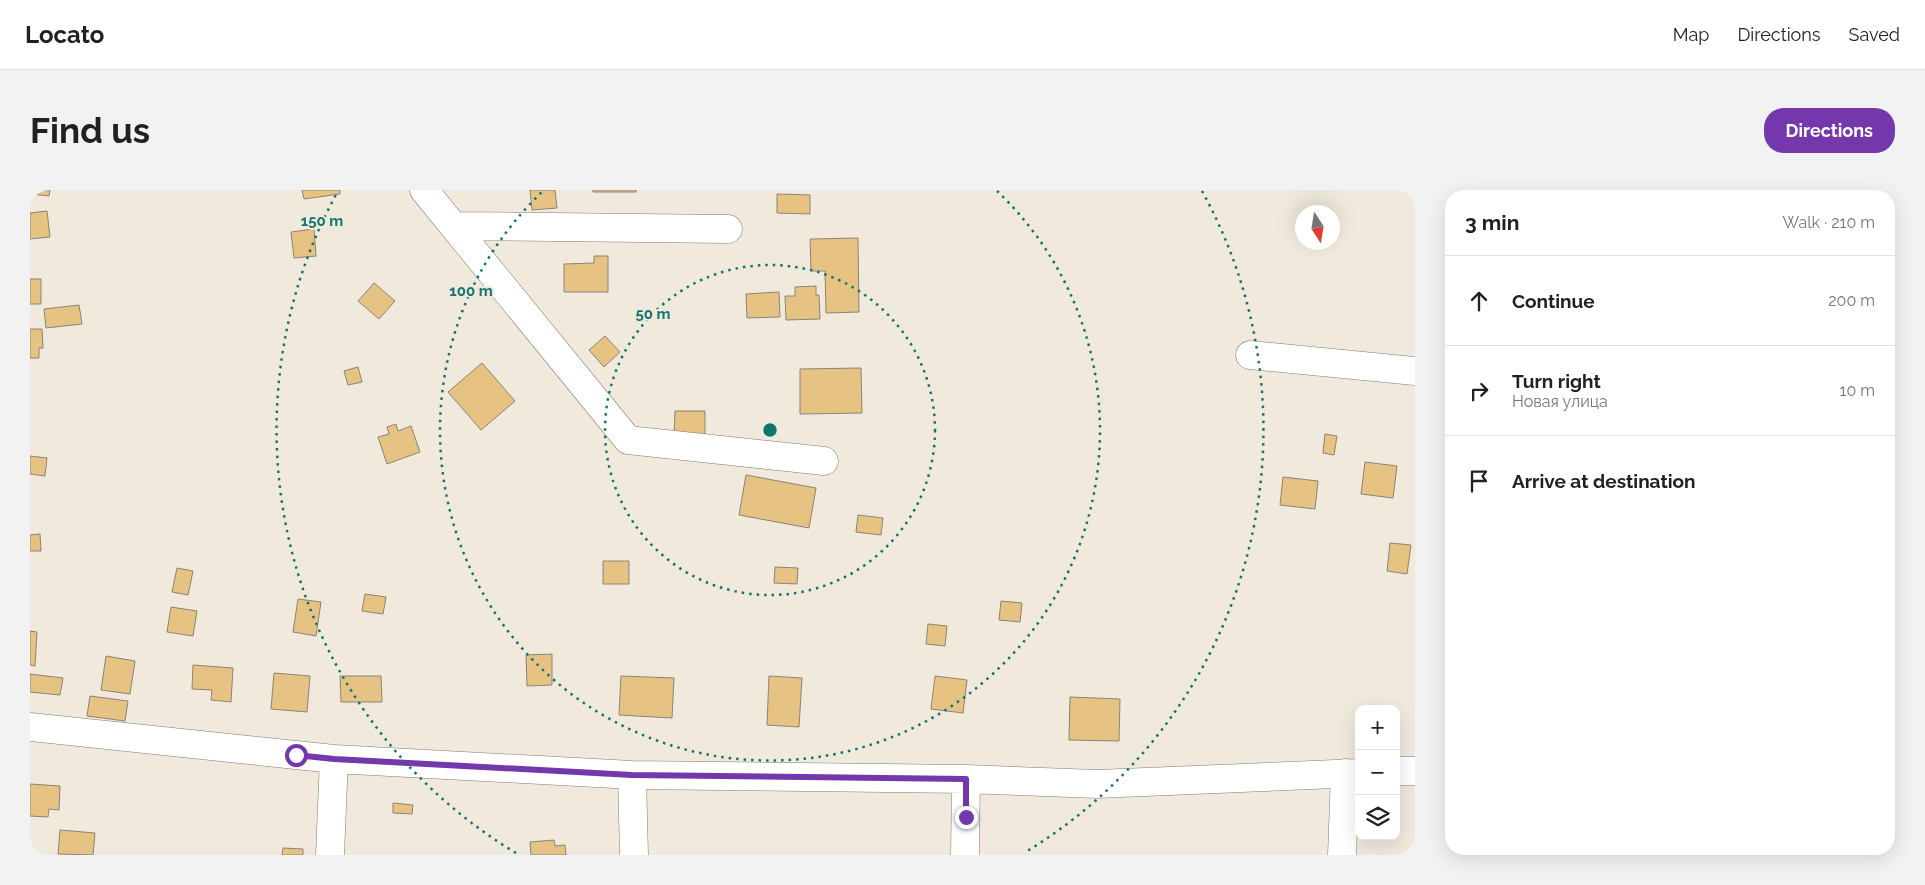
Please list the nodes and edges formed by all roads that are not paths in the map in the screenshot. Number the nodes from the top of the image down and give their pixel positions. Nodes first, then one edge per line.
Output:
1 (424, 190) edge
2 (455, 226) junction
3 (728, 228) dead end
4 (1250, 355) dead end
5 (1415, 371) edge
6 (824, 461) dead end
7 (30, 727) edge
8 (334, 759) junction
9 (1400, 771) edge
10 (1415, 771) edge
11 (1352, 773) edge
12 (632, 775) junction
13 (966, 779) junction
14 (330, 855) edge
15 (634, 855) edge
16 (966, 855) edge
17 (1342, 855) edge

1 - 2 street
2 - 3 street
2 - 6 street
4 - 5 street
7 - 8 street
8 - 12 street
8 - 14 street
9 - 10 street
11 - 13 street
11 - 17 street
12 - 13 street
12 - 15 street
13 - 16 street

